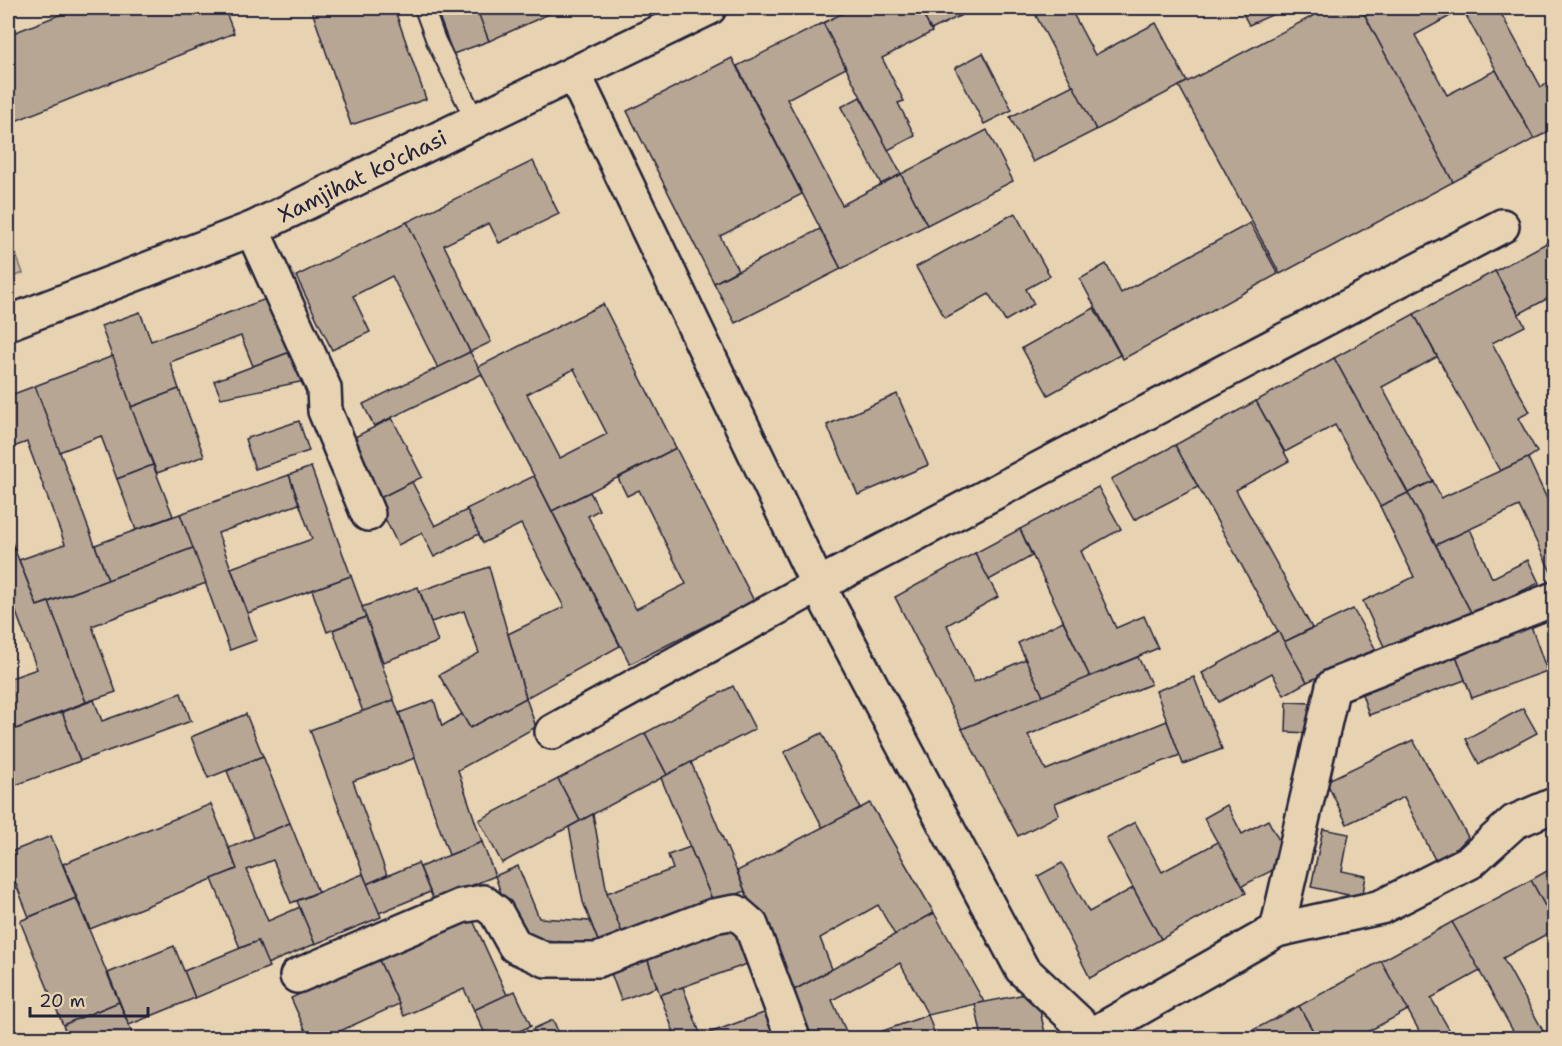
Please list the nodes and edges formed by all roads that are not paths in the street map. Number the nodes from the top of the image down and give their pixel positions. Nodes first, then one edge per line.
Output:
1 (424, 8) edge
2 (709, 8) edge
3 (574, 74) junction
4 (476, 122) junction
5 (1502, 226) dead end
6 (252, 229) junction
7 (8, 323) edge
8 (368, 514) dead end
9 (818, 585) junction
10 (1554, 599) edge
11 (552, 732) dead end
12 (1554, 805) edge
13 (1277, 930) junction
14 (297, 976) dead end
15 (794, 1038) edge

1 - 4 lane
2 - 3 street, Xamjihat ko'chasi
3 - 4 street, Xamjihat ko'chasi
3 - 9 street
4 - 6 street, Xamjihat ko'chasi
5 - 9 street
6 - 7 street, Xamjihat ko'chasi
6 - 8 street
9 - 11 street
9 - 13 street
10 - 13 street
12 - 13 street
14 - 15 street

